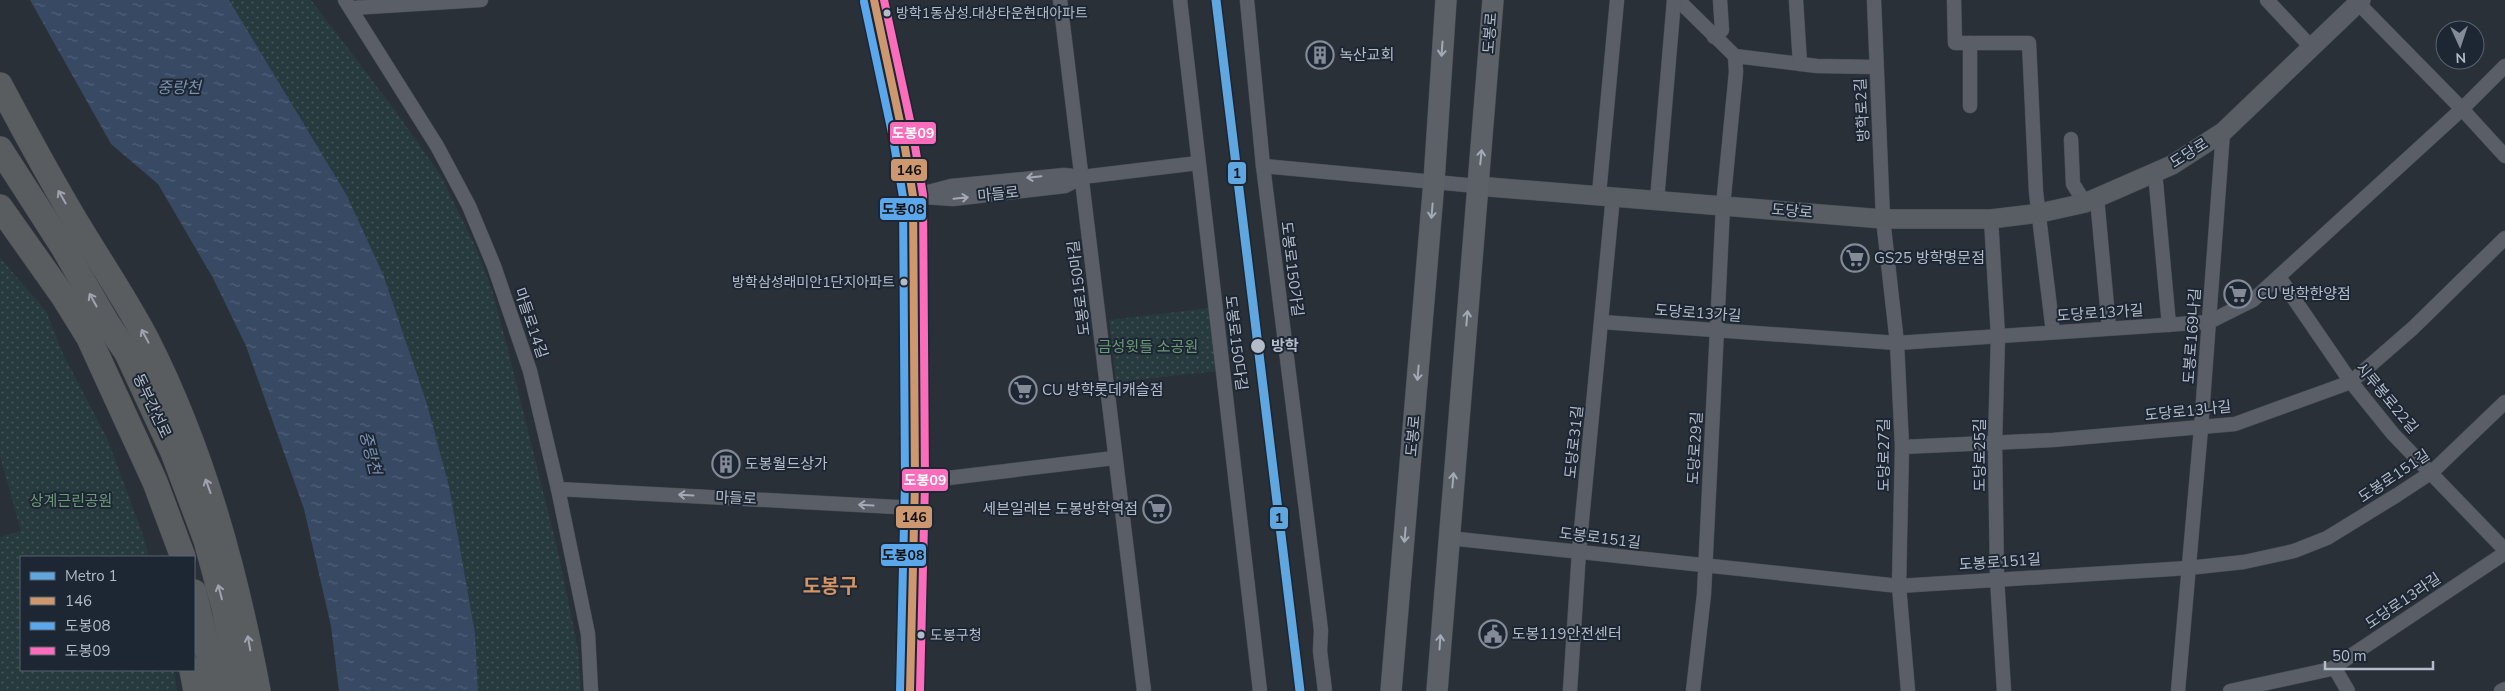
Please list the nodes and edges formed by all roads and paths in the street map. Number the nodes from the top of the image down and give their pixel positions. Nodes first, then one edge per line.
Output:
1 (481, 0) edge
2 (874, 0) edge
3 (1060, 0) edge
4 (1180, 0) edge
5 (1247, 0) edge
6 (1446, 0) edge
7 (1493, 0) edge
8 (1617, 0) edge
9 (1674, 0) edge
10 (1678, 0) edge
11 (1720, 0) edge
12 (1796, 0) edge
13 (1874, 0) edge
14 (1954, 0) edge
15 (2267, 0) edge
16 (2358, 1) edge
17 (349, 4) edge
18 (1714, 37) junction
19 (1970, 43) junction
20 (2311, 47) junction
21 (1735, 56) junction
22 (1800, 64) junction
23 (2505, 66) edge
24 (1876, 67) junction
25 (0, 85) edge
26 (1970, 106) dead end
27 (2462, 109) junction
28 (2223, 132) junction
29 (2071, 139) dead end
30 (0, 149) edge
31 (2505, 156) edge
32 (1198, 163) junction
33 (1263, 166) junction
34 (2156, 172) junction
35 (1082, 177) junction
36 (1434, 181) junction
37 (1477, 186) junction
38 (1606, 195) junction
39 (912, 196) junction
40 (1657, 200) junction
41 (2091, 200) junction
42 (1723, 206) junction
43 (0, 207) edge
44 (2040, 213) junction
45 (1883, 219) junction
46 (1991, 219) junction
47 (0, 236) edge
48 (2505, 238) edge
49 (2279, 276) junction
50 (63, 296) junction
51 (1602, 322) junction
52 (2209, 322) junction
53 (2169, 324) junction
54 (2110, 328) junction
55 (1717, 332) junction
56 (2053, 332) junction
57 (1998, 336) junction
58 (1897, 343) junction
59 (2351, 382) junction
60 (2505, 402) edge
61 (2201, 428) junction
62 (1995, 443) junction
63 (1902, 448) junction
64 (1114, 458) junction
65 (2432, 472) junction
66 (915, 482) junction
67 (558, 489) junction
68 (915, 508) junction
69 (1449, 538) junction
70 (1579, 551) junction
71 (2505, 552) edge
72 (169, 556) edge
73 (183, 556) edge
74 (1706, 567) junction
75 (2188, 568) junction
76 (1998, 578) junction
77 (1899, 586) junction
78 (195, 596) edge
79 (2334, 666) junction
80 (192, 671) edge
81 (2505, 689) edge
82 (196, 691) edge
83 (218, 691) edge
84 (240, 691) edge
85 (258, 691) edge
86 (591, 691) edge
87 (910, 691) edge
88 (1144, 691) edge
89 (1260, 691) edge
90 (1325, 691) edge
91 (1391, 691) edge
92 (1437, 691) edge
93 (1570, 691) edge
94 (1693, 691) edge
95 (1908, 691) edge
96 (2004, 691) edge
97 (2178, 691) edge
98 (2230, 691) edge
99 (2348, 691) edge
100 (2501, 691) edge

1 - 17 street
2 - 39 main road
3 - 35 street, 도봉로150마길
4 - 32 street, 도봉로150다길
5 - 33 street, 도봉로150가길
6 -> 36 main road, 도봉로
37 -> 7 main road, 도봉로
8 - 38 street
9 - 40 street
10 - 18 street
11 - 18 street
12 - 22 street
13 - 24 street, 방학로2길
14 - 19 street
15 - 20 street
16 - 20 main road, 도당로
16 - 27 street
17 - 67 street, 마들로14길
18 - 21 street
19 - 26 street
19 - 44 street
20 - 28 main road, 도당로
21 - 22 street
21 - 42 street
22 - 24 street
23 - 27 street, 도당로13가길
24 - 45 street, 방학로2길
85 -> 25 highway
27 - 31 street
27 - 49 street, 도당로13가길
28 - 34 main road, 도당로
28 - 52 street, 도봉로169나길
29 - 41 street
84 -> 30 highway, 동부간선로
32 - 35 street, 마들로
32 - 89 street, 도봉로150다길
33 - 36 street
33 - 90 street, 도봉로150가길
34 - 41 main road, 도당로
34 - 53 street
35 - 39 street, 마들로
35 - 64 street, 도봉로150마길
36 - 37 street
36 -> 91 main road, 도봉로
37 - 38 main road, 도당로
69 -> 37 main road, 도봉로
38 - 40 main road, 도당로
38 - 51 street, 도당로31길
39 - 66 main road
40 - 42 main road, 도당로
41 - 44 main road, 도당로
41 - 54 street
42 - 45 main road, 도당로
42 - 55 street, 도당로29길
43 - 50 highway, 동부간선로
44 - 46 main road, 도당로
44 - 56 street
45 - 46 main road, 도당로
45 - 58 street, 도당로27길
46 - 57 street, 도당로25길
47 - 50 highway
47 - 72 highway
48 - 59 street, 도당로13나길
49 - 52 street, 도당로13가길
49 - 59 street, 시루봉로22길
50 - 73 highway, 동부간선로
51 - 55 street, 도당로13가길
51 - 70 street, 도당로31길
52 - 53 street, 도당로13가길
52 - 61 street, 도봉로169나길
53 - 54 street, 도당로13가길
54 - 56 street, 도당로13가길
55 - 58 street, 도당로13가길
55 - 74 street, 도당로29길
56 - 57 street, 도당로13가길
57 - 58 street, 도당로13가길
57 - 62 street, 도당로25길
58 - 63 street, 도당로27길
59 - 61 street, 도당로13나길
59 - 65 street, 시루봉로22길
60 - 65 street, 도봉로151길
61 - 62 street, 도당로13나길
61 - 75 street, 도봉로169나길
62 - 63 street, 도당로13나길
62 - 76 street, 도당로25길
63 - 77 street, 도당로27길
64 - 66 street
64 - 88 street, 도봉로150마길
65 - 71 street, 시루봉로22길
65 - 75 street, 도봉로151길
66 - 68 main road
68 -> 67 street, 마들로
67 - 86 street, 마들로14길
68 - 87 main road
69 - 70 street, 도봉로151길
92 -> 69 main road, 도봉로
70 - 74 street, 도봉로151길
70 - 93 street, 도당로31길
71 - 79 street, 도당로13라길
74 - 77 street, 도봉로151길
74 - 94 street, 도당로29길
75 - 76 street, 도봉로151길
75 - 97 street, 도봉로169나길
76 - 77 street, 도봉로151길
76 - 96 street, 도당로25길
77 - 95 street, 도당로27길
78 - 83 highway
79 - 98 street, 도당로13라길
79 - 99 street
80 - 82 highway
81 - 100 street

